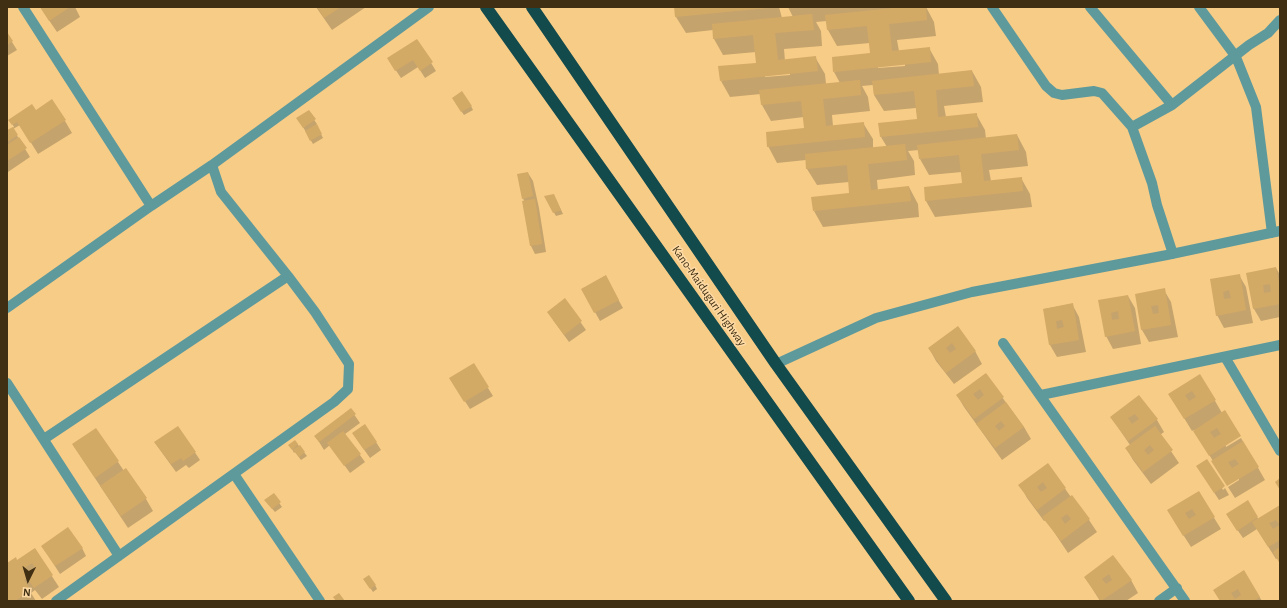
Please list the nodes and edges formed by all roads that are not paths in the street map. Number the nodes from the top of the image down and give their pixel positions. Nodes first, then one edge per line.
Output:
1 (23, 7) edge
2 (429, 7) edge
3 (486, 7) edge
4 (532, 7) edge
5 (992, 7) edge
6 (1090, 7) edge
7 (1199, 7) edge
8 (1280, 20) edge
9 (1236, 56) junction
10 (1172, 105) junction
11 (1132, 128) junction
12 (212, 165) junction
13 (151, 206) junction
14 (1276, 232) edge
15 (1173, 254) junction
16 (288, 276) junction
17 (7, 308) edge
18 (1003, 343) dead end
19 (1280, 345) edge
20 (1225, 357) junction
21 (776, 364) junction
22 (7, 383) edge
23 (1041, 395) junction
24 (44, 439) junction
25 (1280, 451) edge
26 (234, 474) junction
27 (119, 556) junction
28 (1177, 588) junction
29 (56, 601) edge
30 (320, 601) edge
31 (909, 601) edge
32 (946, 601) edge
33 (1159, 601) edge
34 (1186, 601) edge

1 - 13 street
2 - 12 street
3 - 31 highway, Kano-Maiduguri Highway
4 - 21 highway, Kano-Maiduguri Highway
5 - 11 street
6 - 10 street
7 - 9 street
8 - 9 street
9 - 10 street
9 - 14 street
10 - 11 street
11 - 15 street
12 - 13 street
12 - 16 street
13 - 17 street
14 - 15 street
15 - 21 street
16 - 24 street
16 - 26 street
18 - 23 street
19 - 20 street
20 - 23 street
20 - 25 street
21 - 32 highway, Kano-Maiduguri Highway
22 - 24 street
23 - 28 street
24 - 27 street
26 - 27 street
26 - 30 street
27 - 29 street
28 - 33 street
28 - 34 street

